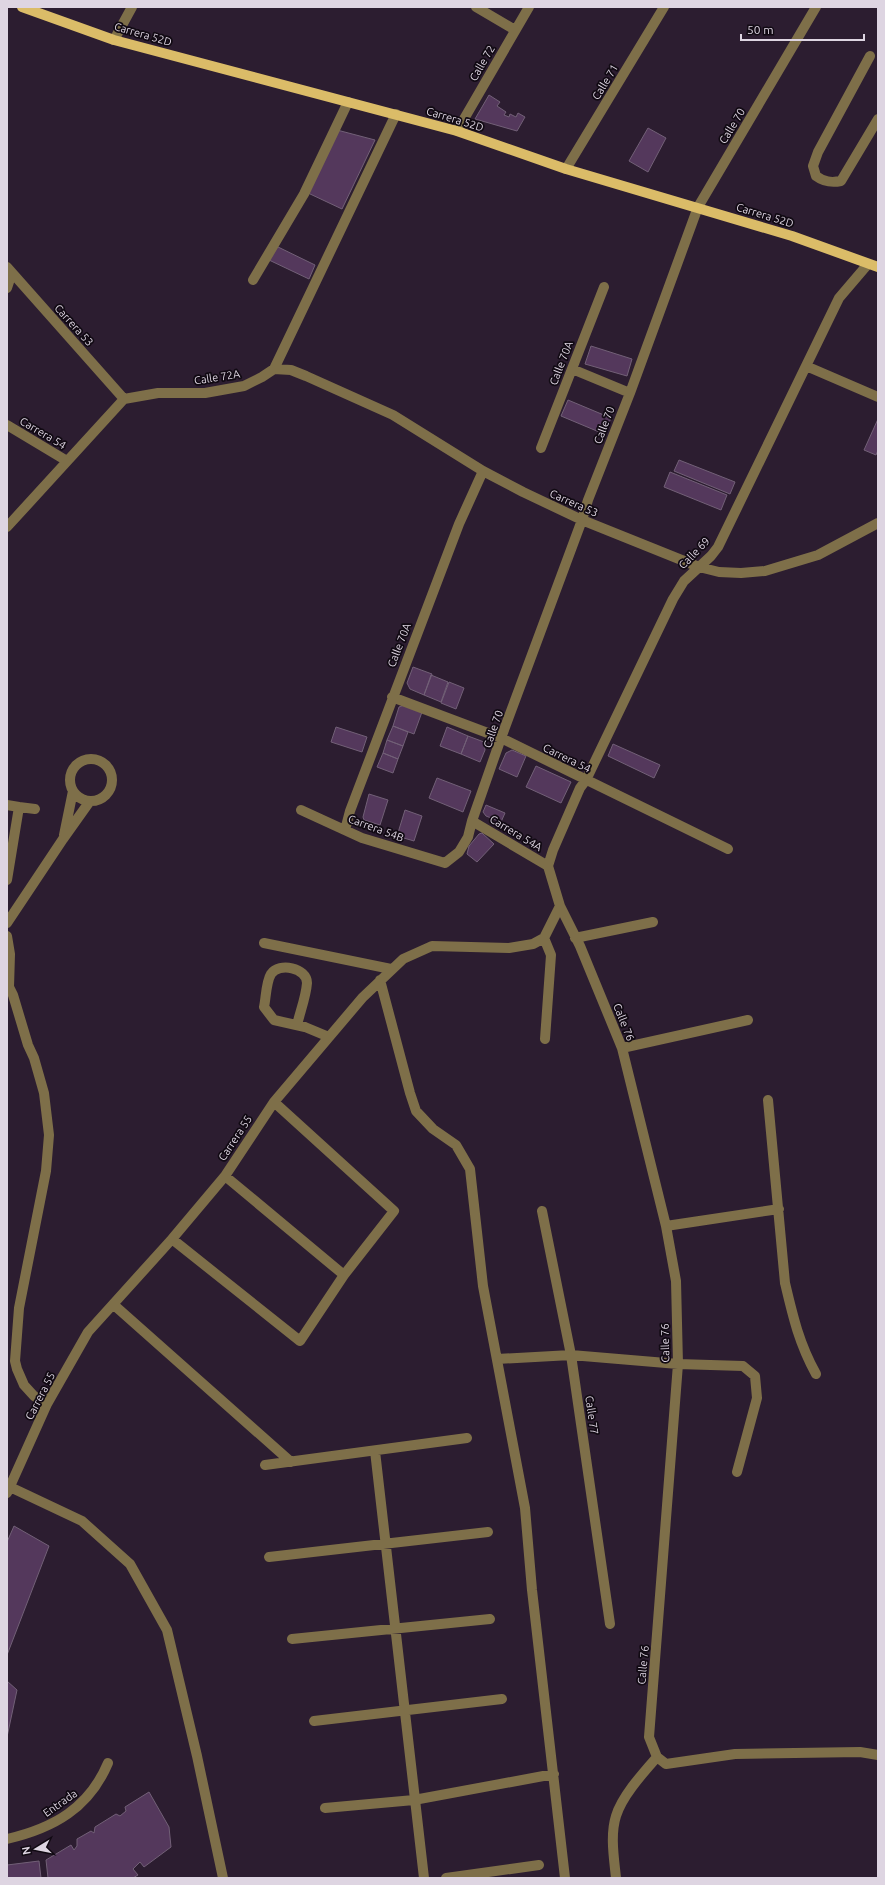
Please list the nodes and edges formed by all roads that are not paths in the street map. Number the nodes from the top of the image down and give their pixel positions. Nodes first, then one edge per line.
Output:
1 (22, 7) edge
2 (132, 7) edge
3 (476, 7) edge
4 (529, 7) edge
5 (664, 7) edge
6 (816, 7) edge
7 (515, 30) junction
8 (114, 40) junction
9 (870, 56) dead end
10 (348, 102) junction
11 (396, 114) junction
12 (878, 119) edge
13 (457, 131) junction
14 (566, 169) junction
15 (698, 207) junction
16 (873, 265) edge
17 (10, 270) edge
18 (253, 280) dead end
19 (604, 287) dead end
20 (7, 288) edge
21 (806, 366) junction
22 (274, 369) junction
23 (572, 369) junction
24 (630, 393) junction
25 (878, 397) edge
26 (124, 399) junction
27 (7, 425) edge
28 (541, 448) dead end
29 (67, 462) junction
30 (483, 471) junction
31 (582, 520) junction
32 (878, 523) edge
33 (7, 527) edge
34 (699, 567) junction
35 (392, 697) junction
36 (501, 738) junction
37 (586, 780) junction
38 (73, 791) junction
39 (90, 801) junction
40 (7, 805) edge
41 (19, 807) junction
42 (35, 809) dead end
43 (301, 810) dead end
44 (472, 821) junction
45 (345, 830) junction
46 (63, 839) junction
47 (728, 849) dead end
48 (445, 863) joint
49 (548, 866) junction
50 (7, 880) edge
51 (560, 906) junction
52 (653, 922) dead end
53 (7, 923) edge
54 (7, 936) edge
55 (544, 938) junction
56 (575, 938) junction
57 (264, 943) dead end
58 (391, 969) junction
59 (380, 980) junction
60 (8, 986) edge
61 (748, 1020) dead end
62 (297, 1025) junction
63 (329, 1037) junction
64 (545, 1039) dead end
65 (622, 1048) junction
66 (768, 1100) dead end
67 (274, 1102) junction
68 (225, 1176) junction
69 (779, 1209) junction
70 (542, 1211) dead end
71 (666, 1226) junction
72 (172, 1239) junction
73 (344, 1275) junction
74 (114, 1305) junction
75 (571, 1355) junction
76 (497, 1359) junction
77 (678, 1364) junction
78 (816, 1374) dead end
79 (47, 1404) junction
80 (466, 1438) dead end
81 (375, 1450) junction
82 (291, 1462) junction
83 (265, 1465) dead end
84 (737, 1472) dead end
85 (9, 1490) edge
86 (488, 1532) dead end
87 (386, 1544) junction
88 (269, 1557) dead end
89 (490, 1619) dead end
90 (610, 1624) dead end
91 (395, 1629) junction
92 (292, 1639) dead end
93 (502, 1700) dead end
94 (404, 1710) junction
95 (314, 1721) dead end
96 (878, 1755) edge
97 (657, 1757) junction
98 (108, 1763) dead end
99 (554, 1774) junction
100 (414, 1800) junction
101 (325, 1808) dead end
102 (7, 1839) edge
103 (538, 1865) dead end
104 (223, 1878) edge
105 (424, 1878) edge
106 (446, 1878) edge
107 (565, 1878) edge
108 (616, 1878) edge

1 - 8 main road, Carrera 52D
2 - 8 street
3 - 7 street
4 - 7 street, Calle 72
5 - 14 street, Calle 71
6 - 15 street, Calle 70
7 - 13 street, Calle 72
8 - 10 main road, Carrera 52D
9 - 12 street
10 - 11 main road, Carrera 52D
10 - 18 street
11 - 13 main road, Carrera 52D
11 - 22 street
13 - 14 main road, Carrera 52D
14 - 15 main road, Carrera 52D
15 - 16 main road, Carrera 52D
15 - 24 street, Calle 70
16 - 21 street, Calle 69
17 - 20 street
17 - 26 street, Carrera 53
19 - 23 street, Calle 70A
21 - 25 street
21 - 34 street, Calle 69
22 - 26 street, Calle 72A
22 - 30 street, Carrera 53
23 - 24 street
23 - 28 street, Calle 70A
24 - 31 street, Calle 70
26 - 29 street
27 - 29 street, Carrera 54
29 - 33 street
30 - 31 street, Carrera 53
30 - 35 street, Calle 70A
31 - 34 street, Carrera 53
31 - 36 street, Calle 70
32 - 34 street, Carrera 53
34 - 37 street, Calle 69
35 - 36 street, Carrera 54
35 - 45 street, Calle 70A
36 - 37 street, Carrera 54
36 - 44 street, Calle 70
37 - 47 street, Carrera 54
37 - 49 street, Calle 69
38 - 39 street
38 - 39 street
38 - 46 street
39 - 46 street
40 - 41 street
41 - 42 street
41 - 50 street
43 - 45 street, Carrera 54B
44 - 48 street, Calle 70
44 - 49 street, Carrera 54A
45 - 48 street, Carrera 54B
46 - 53 street
49 - 51 street, Calle 76
51 - 55 street
51 - 56 street, Calle 76
52 - 56 street
54 - 60 street
55 - 58 street, Carrera 55
55 - 64 street
56 - 65 street, Calle 76
57 - 58 street
58 - 59 street, Carrera 55
59 - 63 street, Carrera 55
59 - 76 street
60 - 79 street
61 - 65 street
62 - 62 street
62 - 63 street
63 - 67 street, Carrera 55
65 - 71 street, Calle 76
66 - 69 street
67 - 68 street, Carrera 55
67 - 73 street
68 - 72 street, Carrera 55
68 - 73 street
69 - 71 street
69 - 78 street
70 - 75 street, Calle 77
71 - 77 street, Calle 76
72 - 73 street
72 - 74 street, Carrera 55
74 - 79 street, Carrera 55
74 - 82 street
75 - 76 street
75 - 77 street
75 - 90 street, Calle 77
76 - 99 street
77 - 84 street
77 - 97 street, Calle 76
79 - 85 street, Carrera 55
80 - 81 street
81 - 82 street
81 - 87 street
82 - 83 street
85 - 104 street
86 - 87 street
87 - 88 street
87 - 91 street
89 - 91 street
91 - 92 street
91 - 94 street
93 - 94 street
94 - 95 street
94 - 100 street
96 - 97 street
97 - 108 street
98 - 102 street, Entrada
99 - 100 street
99 - 107 street
100 - 101 street
100 - 105 street
103 - 106 street

